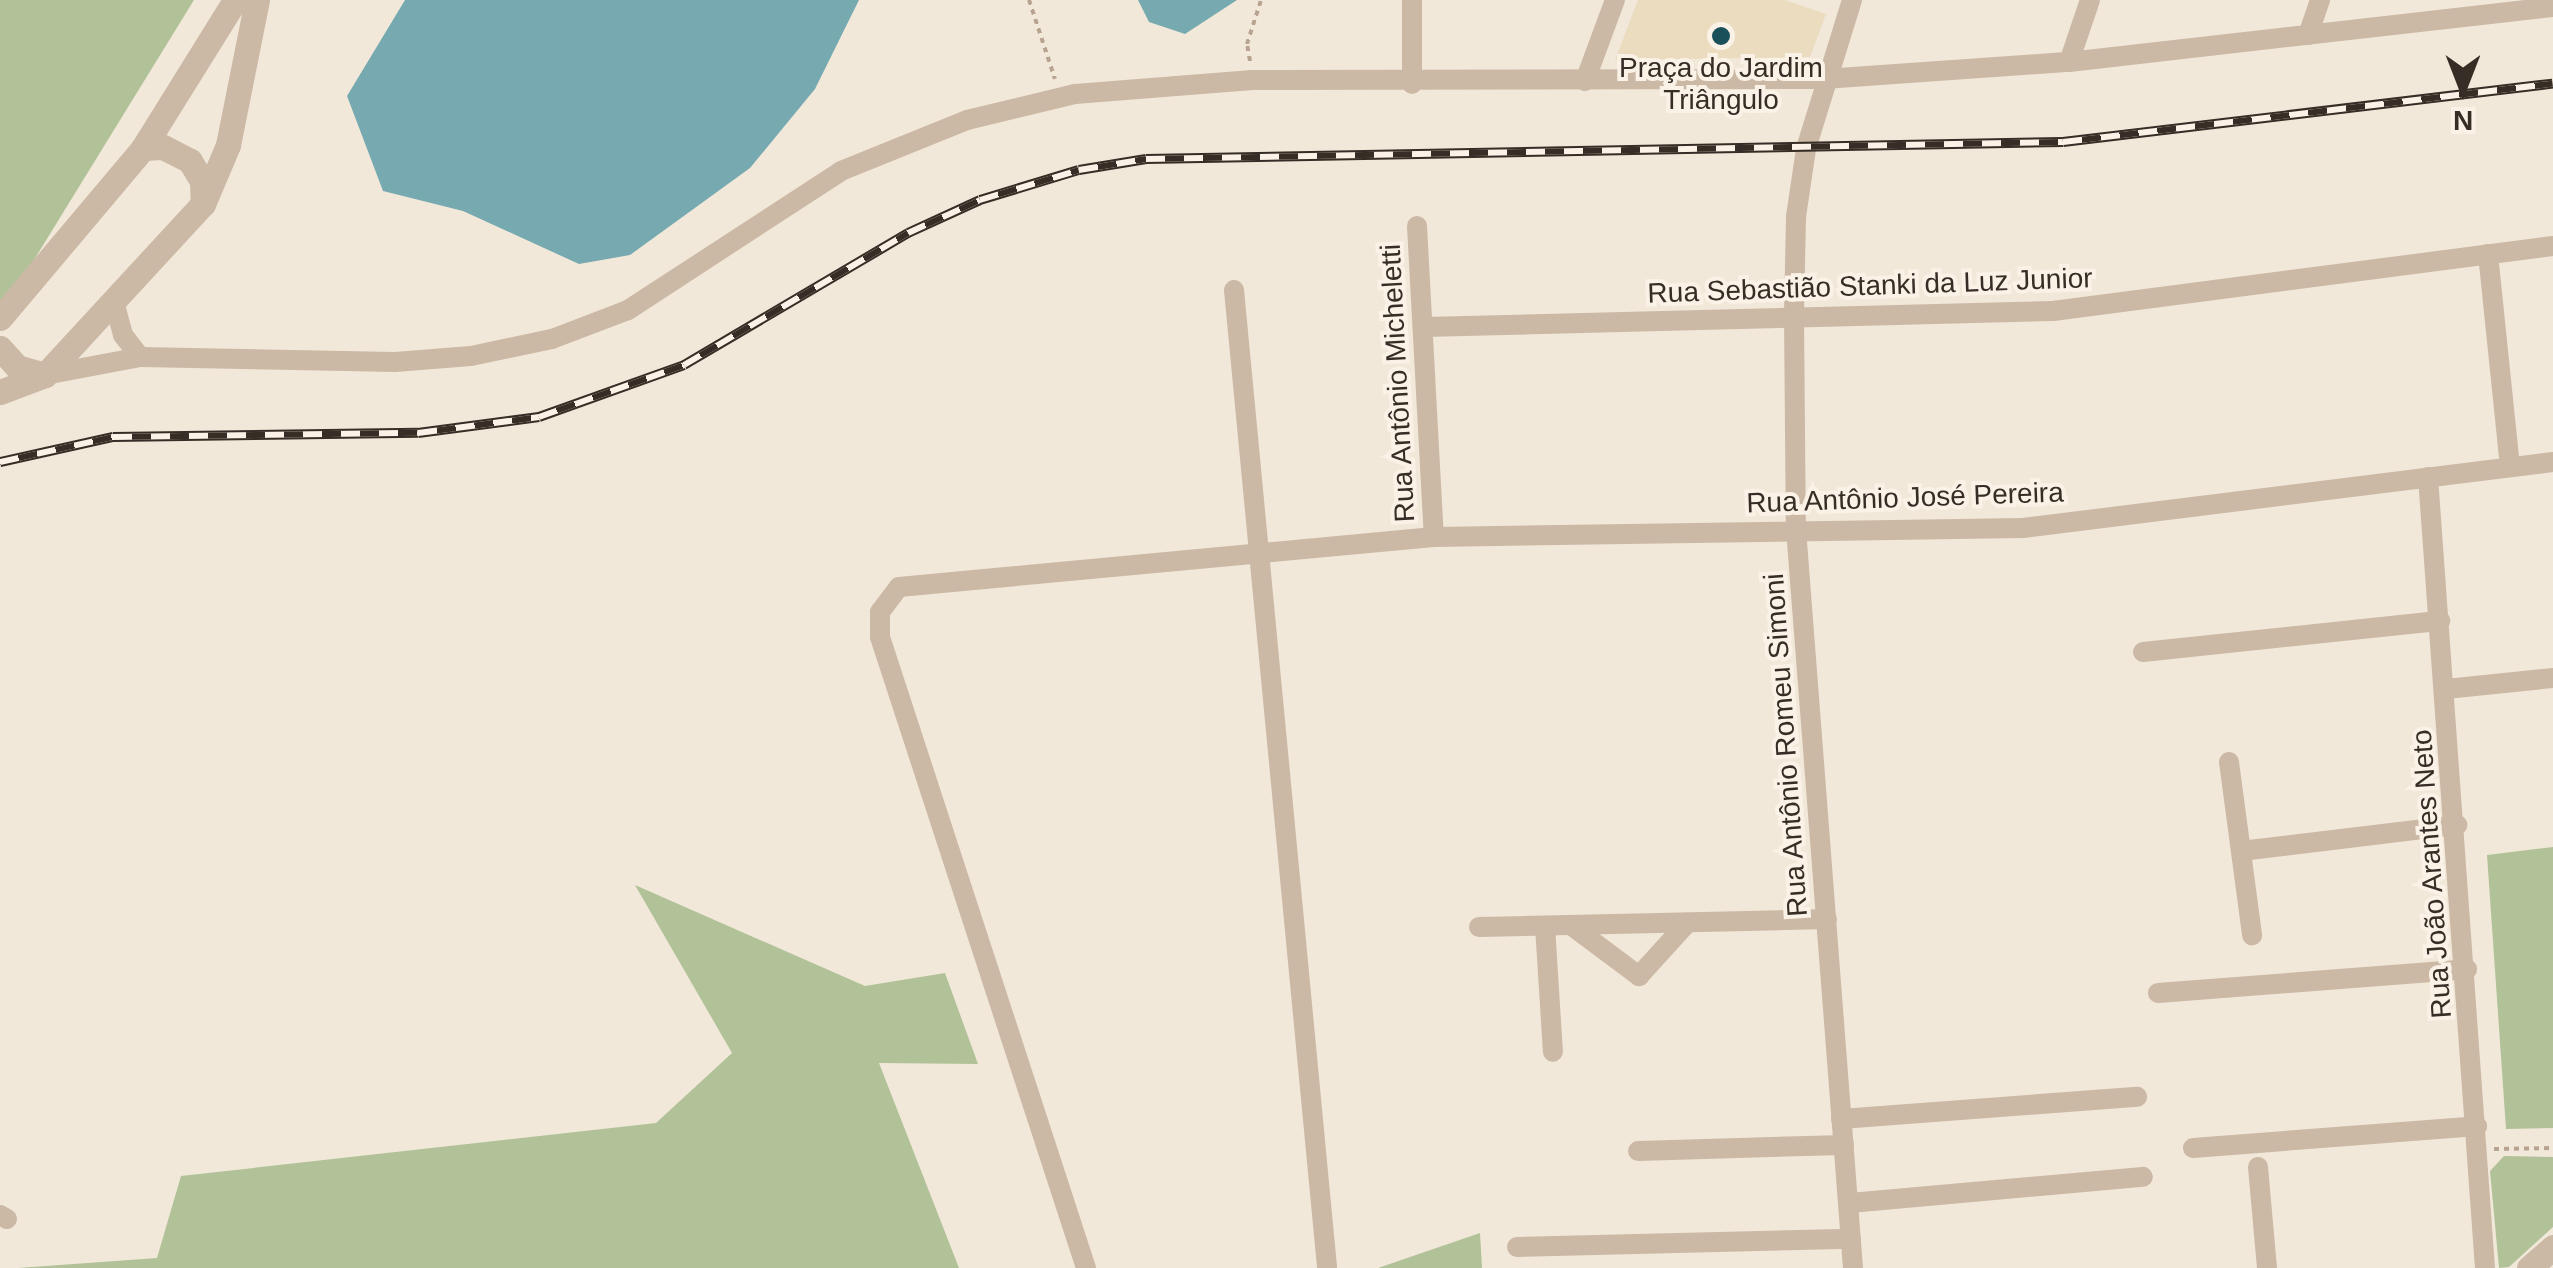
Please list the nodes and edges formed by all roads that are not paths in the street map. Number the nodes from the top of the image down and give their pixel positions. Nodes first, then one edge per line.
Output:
1 (235, 0) edge
2 (257, 0) edge
3 (1412, 0) edge
4 (1615, 0) edge
5 (1852, 0) edge
6 (2090, 0) edge
7 (2320, 0) edge
8 (2553, 6) edge
9 (2308, 35) junction
10 (2069, 62) junction
11 (1824, 78) junction
12 (1585, 81) junction
13 (1412, 84) junction
14 (142, 148) junction
15 (203, 204) junction
16 (1417, 226) dead end
17 (2553, 246) edge
18 (2488, 254) junction
19 (1234, 290) dead end
20 (115, 306) junction
21 (1794, 316) junction
22 (0, 318) edge
23 (1424, 327) junction
24 (0, 348) edge
25 (140, 357) junction
26 (45, 375) junction
27 (0, 392) edge
28 (2553, 462) edge
29 (2510, 468) junction
30 (2428, 477) junction
31 (1796, 528) junction
32 (1434, 537) junction
33 (1260, 550) junction
34 (2440, 620) junction
35 (2142, 652) dead end
36 (2553, 678) edge
37 (2446, 689) junction
38 (2229, 762) dead end
39 (2457, 825) junction
40 (2241, 850) junction
41 (1827, 920) junction
42 (1687, 923) junction
43 (1546, 926) junction
44 (1572, 926) junction
45 (1479, 927) dead end
46 (2252, 935) dead end
47 (2468, 969) junction
48 (2158, 994) dead end
49 (1553, 1052) dead end
50 (2136, 1097) dead end
51 (1842, 1119) junction
52 (2477, 1126) junction
53 (1844, 1144) junction
54 (2193, 1148) dead end
55 (1638, 1151) dead end
56 (2258, 1167) dead end
57 (2142, 1176) dead end
58 (1850, 1204) junction
59 (1852, 1239) junction
60 (1517, 1247) dead end
61 (2553, 1247) edge
62 (1326, 1267) edge
63 (1086, 1268) edge
64 (1854, 1268) edge
65 (2267, 1268) edge
66 (2485, 1268) edge
67 (2529, 1268) edge

1 - 14 street
2 - 15 street
3 - 13 street
4 - 12 street
5 - 11 street, Rua Antônio Romeu Simoni
6 - 10 street
7 - 9 street
8 - 9 street
9 - 10 street
10 - 11 street
11 - 12 street
11 - 21 street, Rua Antônio Romeu Simoni
12 - 13 street
13 - 25 street
14 - 15 street
14 - 22 street
15 - 20 street
16 - 23 street, Rua Antônio Micheletti
17 - 18 street, Rua Sebastião Stanki da Luz Junior
18 - 21 street, Rua Sebastião Stanki da Luz Junior
18 - 29 street
19 - 33 street
20 - 25 street
20 - 26 street
21 - 23 street, Rua Sebastião Stanki da Luz Junior
21 - 31 street, Rua Antônio Romeu Simoni
23 - 32 street, Rua Antônio Micheletti
24 - 26 street
25 - 26 street
26 - 27 street
28 - 29 street, Rua Antônio José Pereira
29 - 30 street, Rua Antônio José Pereira
30 - 31 street, Rua Antônio José Pereira
30 - 34 street, Rua João Arantes Neto
31 - 32 street, Rua Antônio José Pereira
31 - 41 street, Rua Antônio Romeu Simoni
32 - 33 street, Rua Antônio José Pereira
33 - 62 street
33 - 63 street, Rua Antônio José Pereira
34 - 35 street
34 - 37 street, Rua João Arantes Neto
36 - 37 street
37 - 39 street, Rua João Arantes Neto
38 - 40 street
39 - 40 street
39 - 47 street, Rua João Arantes Neto
40 - 46 street
41 - 42 street
41 - 51 street, Rua Antônio Romeu Simoni
42 - 44 street
42 - 44 street
43 - 44 street
43 - 45 street
43 - 49 street
47 - 48 street
47 - 52 street, Rua João Arantes Neto
50 - 51 street
51 - 53 street, Rua Antônio Romeu Simoni
52 - 54 street
52 - 66 street, Rua João Arantes Neto
53 - 55 street
53 - 58 street, Rua Antônio Romeu Simoni
56 - 65 street
57 - 58 street
58 - 59 street, Rua Antônio Romeu Simoni
59 - 60 street
59 - 64 street, Rua Antônio Romeu Simoni
61 - 67 street

